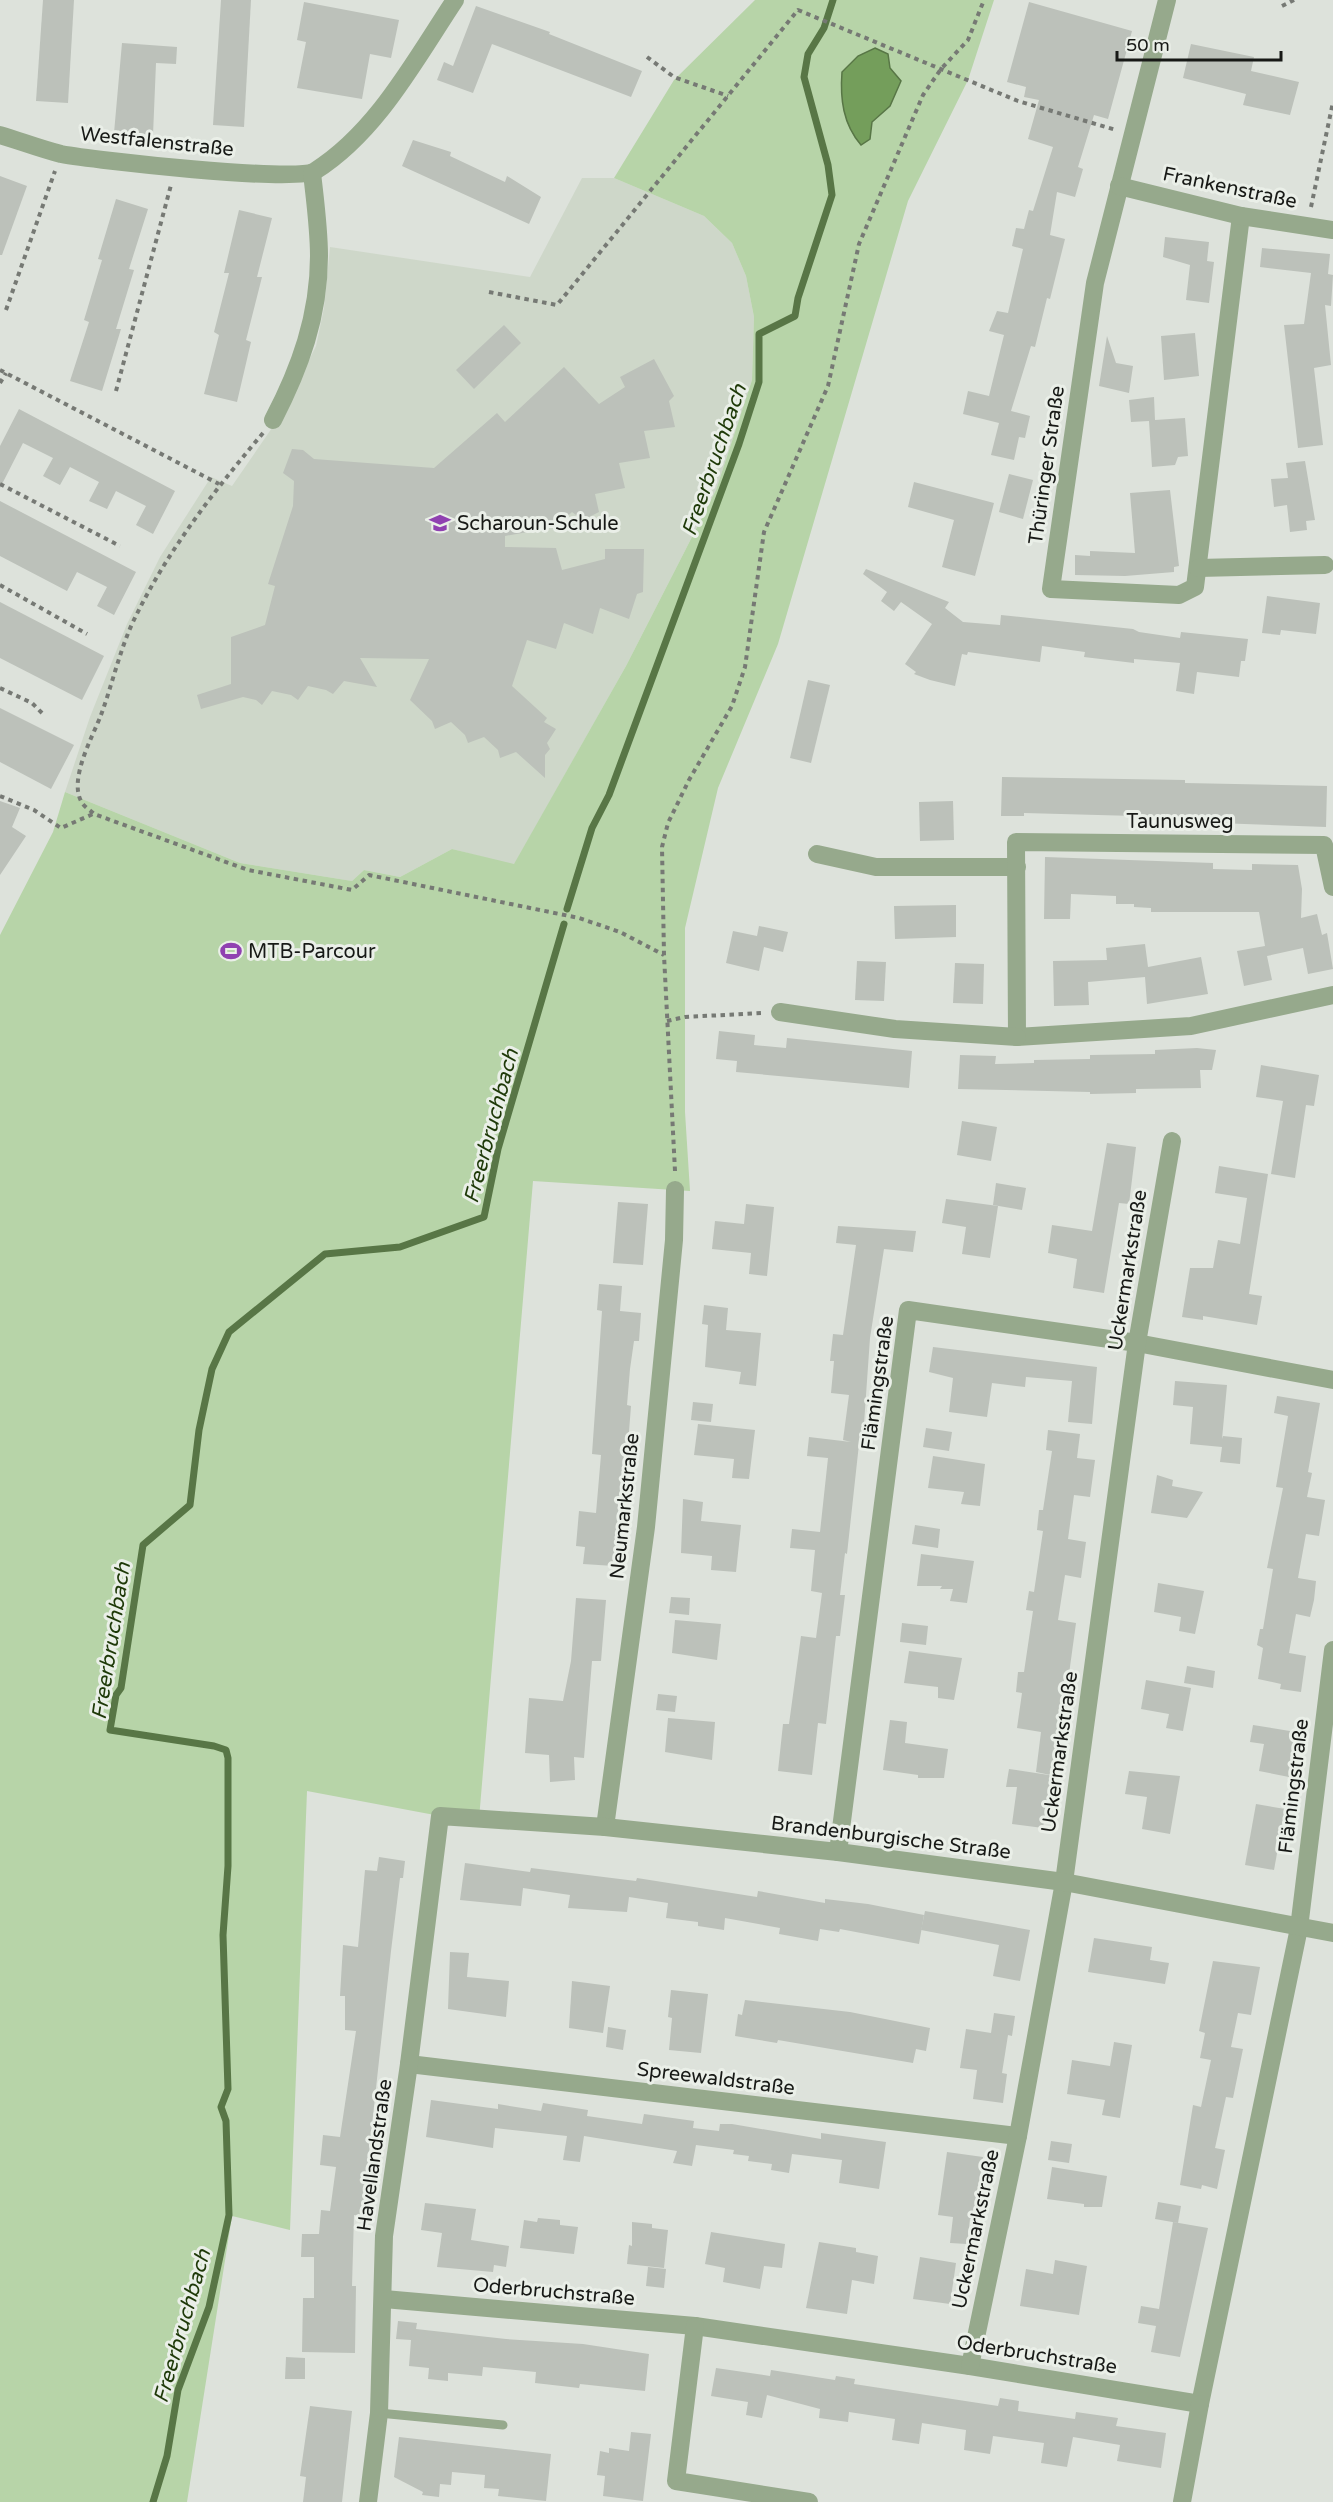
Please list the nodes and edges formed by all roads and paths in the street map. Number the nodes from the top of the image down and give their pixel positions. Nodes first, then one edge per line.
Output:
1 (456, 0) edge
2 (984, 0) edge
3 (1167, 0) edge
4 (1294, 0) edge
5 (1282, 6) dead end
6 (647, 57) dead end
7 (941, 69) junction
8 (728, 96) junction
9 (1333, 102) edge
10 (0, 135) edge
11 (1132, 135) junction
12 (62, 154) junction
13 (176, 167) junction
14 (312, 173) junction
15 (1119, 186) junction
16 (1241, 216) junction
17 (1307, 226) junction
18 (1333, 230) edge
19 (489, 292) dead end
20 (6, 310) dead end
21 (0, 370) edge
22 (6, 373) junction
23 (0, 383) edge
24 (116, 391) dead end
25 (273, 420) joint
26 (0, 484) edge
27 (219, 484) junction
28 (120, 546) dead end
29 (1325, 565) dead end
30 (1198, 568) junction
31 (0, 585) edge
32 (87, 634) dead end
33 (0, 688) edge
34 (44, 715) dead end
35 (0, 796) edge
36 (94, 814) junction
37 (817, 854) dead end
38 (1017, 867) junction
39 (1333, 887) edge
40 (664, 955) junction
41 (1333, 995) edge
42 (780, 1012) joint
43 (667, 1021) junction
44 (1017, 1037) junction
45 (1172, 1141) dead end
46 (675, 1190) joint
47 (1137, 1343) junction
48 (1333, 1380) edge
49 (1333, 1650) edge
50 (440, 1816) joint
51 (605, 1827) junction
52 (838, 1852) junction
53 (1064, 1882) junction
54 (1299, 1928) junction
55 (1333, 1933) edge
56 (409, 2064) junction
57 (1018, 2136) junction
58 (384, 2299) junction
59 (695, 2326) junction
60 (970, 2366) junction
61 (1200, 2404) junction
62 (379, 2413) junction
63 (503, 2425) dead end
64 (368, 2502) edge
65 (809, 2502) edge
66 (1182, 2502) edge

1 - 14 street
2 - 7 path
3 - 11 street
4 - 5 path
6 - 8 path
7 - 8 path
7 - 11 path
7 - 40 path
8 - 19 path
9 - 17 path
10 - 12 street, Westfalenstraße
11 - 15 street
12 - 13 street, Westfalenstraße
12 - 20 path
13 - 14 street, Westfalenstraße
13 - 24 path
14 - 25 street
15 - 16 street, Frankenstraße
15 - 30 street, Thüringer Straße
16 - 17 street, Frankenstraße
16 - 30 street, Thüringer Straße
17 - 18 street, Frankenstraße
21 - 22 path
22 - 23 path
22 - 27 path
25 - 27 path
26 - 28 path
27 - 36 path
29 - 30 street
31 - 32 path
33 - 34 path
35 - 36 path
36 - 40 path
37 - 38 street
38 - 39 street, Taunusweg
38 - 44 street, Taunusweg
40 - 43 path
41 - 44 street
42 - 43 path
42 - 44 street
43 - 46 path
45 - 47 street, Uckermarkstraße
46 - 51 street, Neumarkstraße
47 - 48 street, Flämingstraße
47 - 52 street, Flämingstraße
47 - 53 street, Uckermarkstraße
49 - 54 street, Flämingstraße
50 - 51 street, Brandenburgische Straße
50 - 56 street, Havellandstraße
51 - 52 street, Brandenburgische Straße
52 - 53 street, Brandenburgische Straße
53 - 54 street, Brandenburgische Straße
53 - 57 street, Uckermarkstraße
54 - 55 street, Brandenburgische Straße
54 - 61 street
56 - 57 street, Spreewaldstraße
56 - 58 street, Havellandstraße
57 - 60 street, Uckermarkstraße
58 - 59 street, Oderbruchstraße
58 - 62 street, Havellandstraße
59 - 60 street, Oderbruchstraße
59 - 65 street
60 - 61 street, Oderbruchstraße
61 - 66 street
62 - 63 lane
62 - 64 street, Havellandstraße

